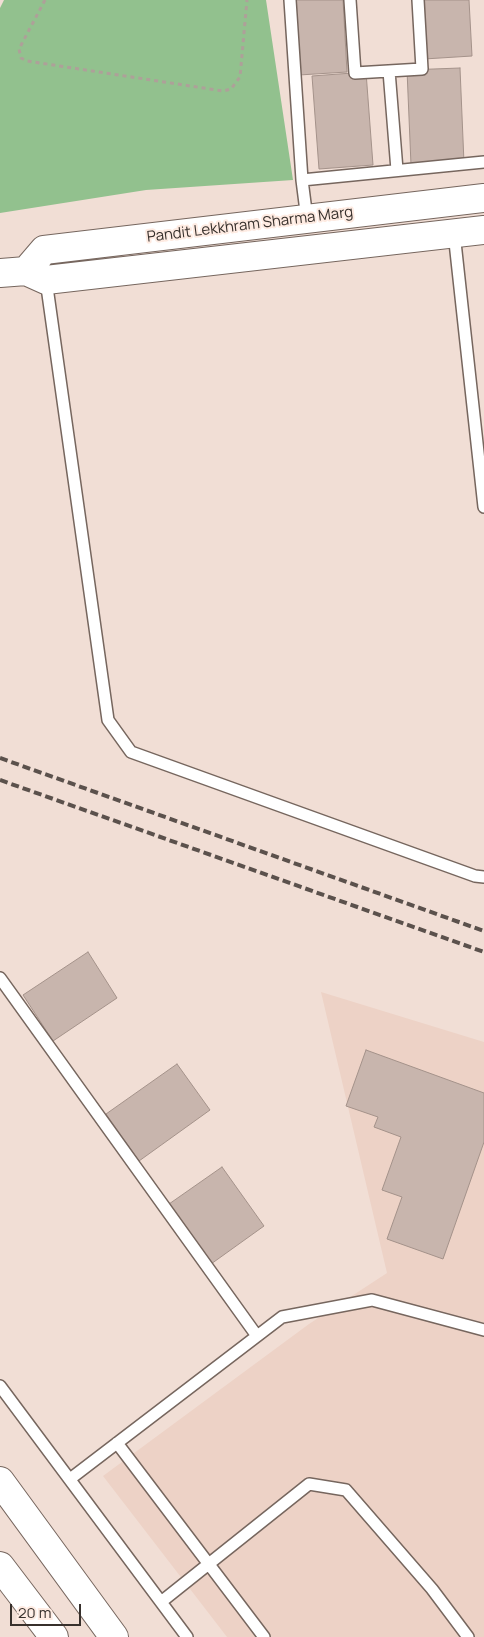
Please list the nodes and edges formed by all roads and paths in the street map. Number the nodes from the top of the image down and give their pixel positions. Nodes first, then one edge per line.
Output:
1 (46, 0) edge
2 (247, 0) edge
3 (290, 0) edge
4 (350, 0) edge
5 (418, 0) edge
6 (389, 71) junction
7 (484, 162) edge
8 (397, 170) junction
9 (302, 180) junction
10 (484, 198) edge
11 (307, 218) junction
12 (484, 230) edge
13 (454, 233) junction
14 (24, 275) edge
15 (484, 507) edge
16 (484, 877) edge
17 (0, 978) edge
18 (484, 1330) edge
19 (257, 1336) junction
20 (0, 1386) edge
21 (117, 1443) junction
22 (70, 1479) junction
23 (0, 1481) edge
24 (208, 1564) junction
25 (0, 1566) edge
26 (161, 1602) junction
27 (54, 1637) edge
28 (114, 1637) edge
29 (187, 1637) edge
30 (264, 1637) edge
31 (468, 1637) edge

1 - 2 path
3 - 9 lane
4 - 6 lane
5 - 6 lane
6 - 8 lane
7 - 8 lane
8 - 9 lane
9 - 11 lane
10 - 11 main road, Pandit Lekkhram Sharma Marg
11 - 14 main road, Pandit Lekkhram Sharma Marg
12 - 13 main road, Pandit Lekkhram Sharma Marg
13 - 14 main road, Pandit Lekkhram Sharma Marg
13 - 15 lane
14 - 16 lane
17 - 19 lane
18 - 19 lane
19 - 21 lane
20 - 22 lane
21 - 22 lane
21 - 24 lane
22 - 26 lane
23 - 28 main road
24 - 26 lane
24 - 30 lane
24 - 31 lane
25 - 27 main road
26 - 29 lane

